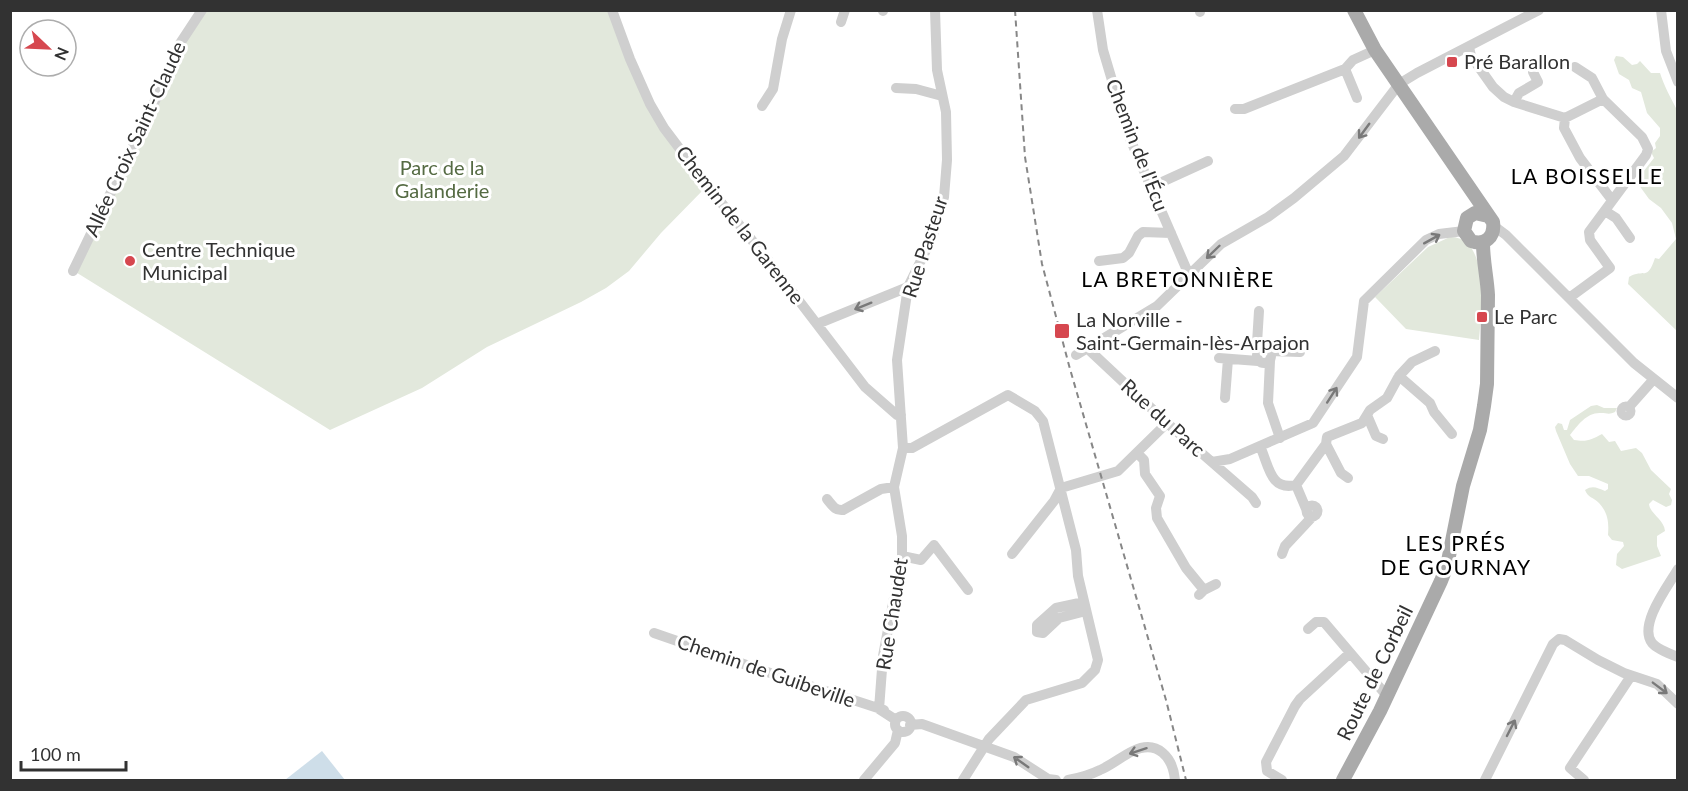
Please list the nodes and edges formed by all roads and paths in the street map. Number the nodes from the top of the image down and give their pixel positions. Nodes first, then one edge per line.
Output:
1 (202, 10) edge
2 (612, 10) edge
3 (791, 10) edge
4 (845, 10) edge
5 (935, 10) edge
6 (1097, 10) edge
7 (1354, 10) edge
8 (1539, 10) edge
9 (1661, 10) edge
10 (841, 22) dead end
11 (1469, 47) junction
12 (1375, 50) junction
13 (1575, 67) dead end
14 (1345, 69) junction
15 (1533, 72) dead end
16 (1677, 82) edge
17 (1399, 84) junction
18 (896, 88) dead end
19 (942, 96) junction
20 (1358, 98) dead end
21 (1603, 99) junction
22 (1514, 102) junction
23 (762, 106) dead end
24 (1235, 109) dead end
25 (1564, 118) junction
26 (1208, 161) dead end
27 (1150, 187) junction
28 (1470, 191) junction
29 (1612, 200) junction
30 (1605, 211) junction
31 (1482, 232) junction
32 (1171, 233) junction
33 (1630, 238) dead end
34 (1099, 261) dead end
35 (73, 271) dead end
36 (1189, 275) junction
37 (908, 287) junction
38 (1569, 298) junction
39 (1259, 311) dead end
40 (817, 324) junction
41 (1087, 348) junction
42 (1435, 351) dead end
43 (1300, 352) dead end
44 (1076, 355) dead end
45 (1264, 356) junction
46 (1399, 376) junction
47 (1653, 380) junction
48 (1225, 398) dead end
49 (1677, 398) edge
50 (1629, 407) dead end
51 (901, 415) junction
52 (1367, 415) junction
53 (1167, 423) junction
54 (1313, 423) junction
55 (1452, 434) dead end
56 (1280, 438) junction
57 (1383, 440) dead end
58 (1327, 441) junction
59 (1260, 446) junction
60 (903, 448) junction
61 (1137, 453) junction
62 (1212, 462) junction
63 (1348, 478) dead end
64 (1296, 485) junction
65 (894, 487) junction
66 (1061, 488) junction
67 (827, 499) dead end
68 (1256, 503) dead end
69 (1012, 554) dead end
70 (1282, 554) dead end
71 (902, 555) junction
72 (1677, 569) edge
73 (1216, 584) dead end
74 (968, 590) dead end
75 (1308, 629) dead end
76 (654, 633) dead end
77 (1350, 653) junction
78 (1677, 657) edge
79 (1631, 676) junction
80 (1387, 696) junction
81 (1677, 704) edge
82 (879, 709) junction
83 (902, 725) junction
84 (984, 746) junction
85 (864, 780) edge
86 (963, 780) edge
87 (1056, 780) edge
88 (1068, 780) edge
89 (1174, 780) edge
90 (1282, 780) edge
91 (1343, 780) edge
92 (1485, 780) edge
93 (1584, 780) edge

1 - 35 street, Allée Croix Saint-Claude
2 - 40 street, Chemin de la Garenne
3 - 23 street
4 - 10 street
5 - 19 street, Rue Pasteur
6 - 27 street, Chemin de l'Écu
7 - 12 main road
8 - 11 street
9 - 16 street
11 - 17 street
11 - 22 street
12 - 14 street
12 - 17 main road
13 - 21 street
14 - 20 street
14 - 24 street
15 - 22 street
17 - 28 main road
17 -> 36 street
18 - 19 street
19 - 37 street, Rue Pasteur
21 - 25 street
21 - 29 street
22 - 25 street
25 - 29 street
26 - 27 street
27 - 32 street, Chemin de l'Écu
28 - 31 main road, Route de Corbeil
28 - 31 main road
29 - 30 street
30 - 33 street
30 - 38 street
31 - 38 street
54 -> 31 street
31 - 80 main road, Route de Corbeil
32 - 34 street
32 - 36 street, Chemin de l'Écu
36 - 41 street
37 -> 40 street
37 - 51 street, Rue Pasteur
38 - 47 street
39 - 45 street
40 - 51 street, Chemin de la Garenne
41 - 44 street
41 - 53 street, Rue du Parc
42 - 46 street
43 - 45 street
45 - 48 street
45 - 56 street
46 - 52 street
46 - 55 street
47 - 49 street
47 - 50 street
51 - 60 street, Rue Pasteur
52 - 57 street
52 - 58 street
53 - 61 street
53 - 62 street, Rue du Parc
54 - 56 street, Rue du Parc
54 - 58 street
56 - 59 street, Rue du Parc
58 - 63 street
58 - 64 street
59 - 62 street, Rue du Parc
59 - 64 street
60 - 65 street, Rue Chaudet
60 - 66 street
61 - 66 street
61 - 73 street
62 - 68 street
64 - 70 street
65 - 67 street
65 - 71 street, Rue Chaudet
66 - 69 street
66 - 84 street
71 - 74 street
71 - 82 street, Rue Chaudet
72 - 78 street
75 - 77 street
76 - 82 street, Chemin de Guibeville
77 - 80 street
77 - 90 street
79 -> 81 street
92 -> 79 street
79 - 93 street
80 - 91 main road, Route de Corbeil
82 - 83 street
83 - 84 street
83 - 85 street
84 - 86 street
87 -> 84 street
89 -> 88 street

